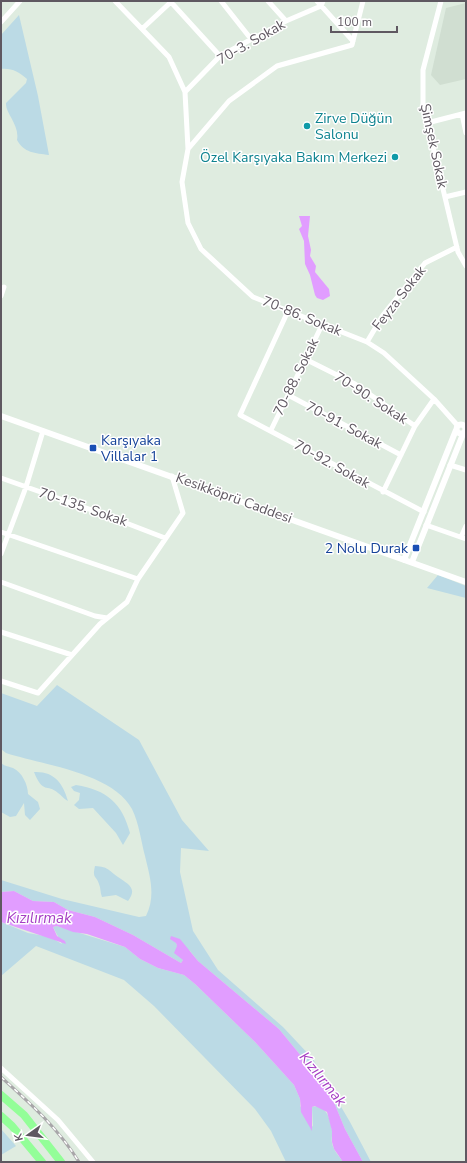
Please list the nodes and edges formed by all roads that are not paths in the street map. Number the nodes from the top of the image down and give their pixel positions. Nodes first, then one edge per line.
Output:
1 (20, 1) edge
2 (115, 1) edge
3 (171, 1) edge
4 (221, 1) edge
5 (268, 1) edge
6 (317, 1) edge
7 (363, 1) edge
8 (441, 1) edge
9 (322, 3) edge
10 (286, 21) junction
11 (1, 22) edge
12 (143, 28) junction
13 (251, 39) junction
14 (353, 41) junction
15 (220, 56) junction
16 (185, 92) junction
17 (464, 114) edge
18 (427, 123) junction
19 (466, 134) edge
20 (188, 149) junction
21 (466, 192) edge
22 (445, 197) junction
23 (457, 247) junction
24 (466, 266) edge
25 (4, 287) dead end
26 (1, 296) edge
27 (288, 311) junction
28 (322, 325) junction
29 (367, 342) junction
30 (305, 359) junction
31 (288, 395) junction
32 (434, 400) junction
33 (1, 416) edge
34 (415, 426) junction
35 (460, 426) edge
36 (43, 430) junction
37 (271, 430) junction
38 (465, 432) edge
39 (401, 455) junction
40 (450, 465) junction
41 (466, 470) edge
42 (172, 476) junction
43 (1, 478) edge
44 (26, 487) junction
45 (383, 492) junction
46 (424, 512) junction
47 (426, 525) junction
48 (466, 526) edge
49 (1, 532) edge
50 (8, 535) junction
51 (165, 538) junction
52 (464, 538) edge
53 (1, 554) edge
54 (404, 560) junction
55 (412, 562) junction
56 (138, 579) junction
57 (1, 582) edge
58 (466, 582) edge
59 (107, 618) junction
60 (1, 632) edge
61 (72, 655) junction
62 (1, 682) edge
63 (1, 1068) edge
64 (1, 1096) edge
65 (1, 1116) edge
66 (42, 1162) edge
67 (61, 1162) edge
68 (93, 1162) edge

1 - 11 street
2 - 12 street
3 - 12 street
3 - 15 street
4 - 13 street
5 - 10 street
6 - 9 street
7 - 14 street
8 - 18 street, Şimşek Sokak
9 - 10 street, 70-3. Sokak
9 - 14 street
10 - 13 street, 70-3. Sokak
12 - 16 street
13 - 15 street, 70-3. Sokak
14 - 20 street
15 - 16 street, 70-3. Sokak
16 - 20 street, 70-86. Sokak
17 - 18 street
17 - 19 street
18 - 22 street, Şimşek Sokak
20 - 27 street, 70-86. Sokak
21 - 22 street
22 - 23 street, Şimşek Sokak
23 - 24 street, Şimşek Sokak
23 - 29 street, Feyza Sokak
25 - 26 street
27 - 28 street, 70-86. Sokak
27 - 37 street, 70-92. Sokak
28 - 29 street, 70-86. Sokak
28 - 30 street, 70-88. Sokak
29 - 32 street, 70-86. Sokak
30 - 31 street, 70-88. Sokak
30 - 34 street, 70-90. Sokak
31 - 37 street, 70-88. Sokak
31 - 39 street, 70-91. Sokak
32 - 34 street
32 - 35 street, 70-86. Sokak
33 - 36 street, Kesikköprü Caddesi
34 - 39 street
35 - 38 street
35 - 46 street
36 - 42 street, Kesikköprü Caddesi
36 - 44 street
37 - 45 street, 70-92. Sokak
38 - 40 street
39 - 45 street
40 - 41 street
40 - 47 street
42 - 51 street
42 - 54 street, Kesikköprü Caddesi
43 - 44 street, 70-135. Sokak
44 - 50 street
44 - 51 street, 70-135. Sokak
45 - 46 street, 70-92. Sokak
46 - 54 street
47 - 52 street
47 - 55 street
48 - 52 street
49 - 50 street
50 - 53 street
50 - 56 street
51 - 56 street
54 - 55 street, Kesikköprü Caddesi
55 - 58 street, Kesikköprü Caddesi
56 - 59 street
57 - 59 street
59 - 61 street
60 - 61 street
61 - 62 street
63 - 68 street
64 - 67 highway
65 - 66 highway

